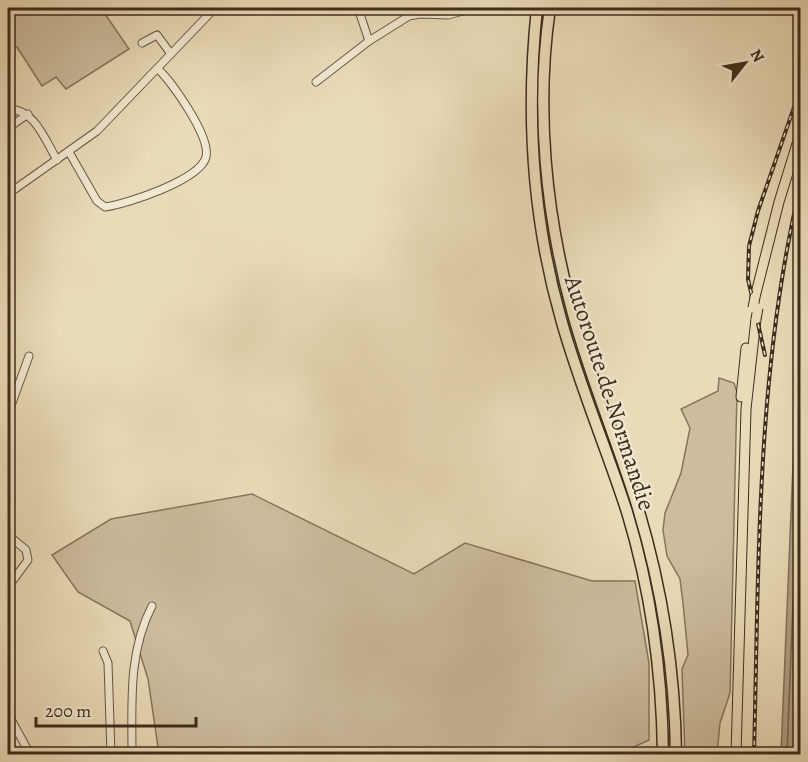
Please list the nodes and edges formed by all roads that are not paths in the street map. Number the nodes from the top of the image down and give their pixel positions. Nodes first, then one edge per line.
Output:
1 (215, 8) edge
2 (358, 8) edge
3 (474, 8) edge
4 (537, 8) edge
5 (550, 8) edge
6 (369, 41) junction
7 (142, 43) dead end
8 (171, 54) junction
9 (158, 69) junction
10 (316, 81) dead end
11 (8, 109) edge
12 (28, 114) junction
13 (8, 128) edge
14 (801, 134) edge
15 (69, 152) junction
16 (57, 160) junction
17 (8, 194) edge
18 (763, 270) junction
19 (756, 308) junction
20 (29, 356) dead end
21 (8, 414) edge
22 (8, 535) edge
23 (741, 537) junction
24 (8, 587) edge
25 (152, 606) dead end
26 (103, 651) dead end
27 (8, 714) edge
28 (30, 754) edge
29 (111, 754) edge
30 (132, 754) edge
31 (663, 754) edge
32 (676, 754) edge
33 (736, 754) edge

1 - 8 street
2 - 6 street
3 - 6 street
4 - 31 highway, Autoroute de Normandie
5 - 32 highway, Autoroute de Normandie
6 - 10 street
7 - 8 street
8 - 9 street
9 - 15 street
9 - 15 street
11 - 12 street
12 - 13 street
12 - 16 street
14 - 18 main road
15 - 16 street
16 - 17 street
18 - 19 main road
18 - 19 main road, bridge
19 - 23 main road, bridge
19 - 23 main road
20 - 21 street
22 - 24 street
23 - 33 main road
25 - 30 street
26 - 29 street
27 - 28 street

